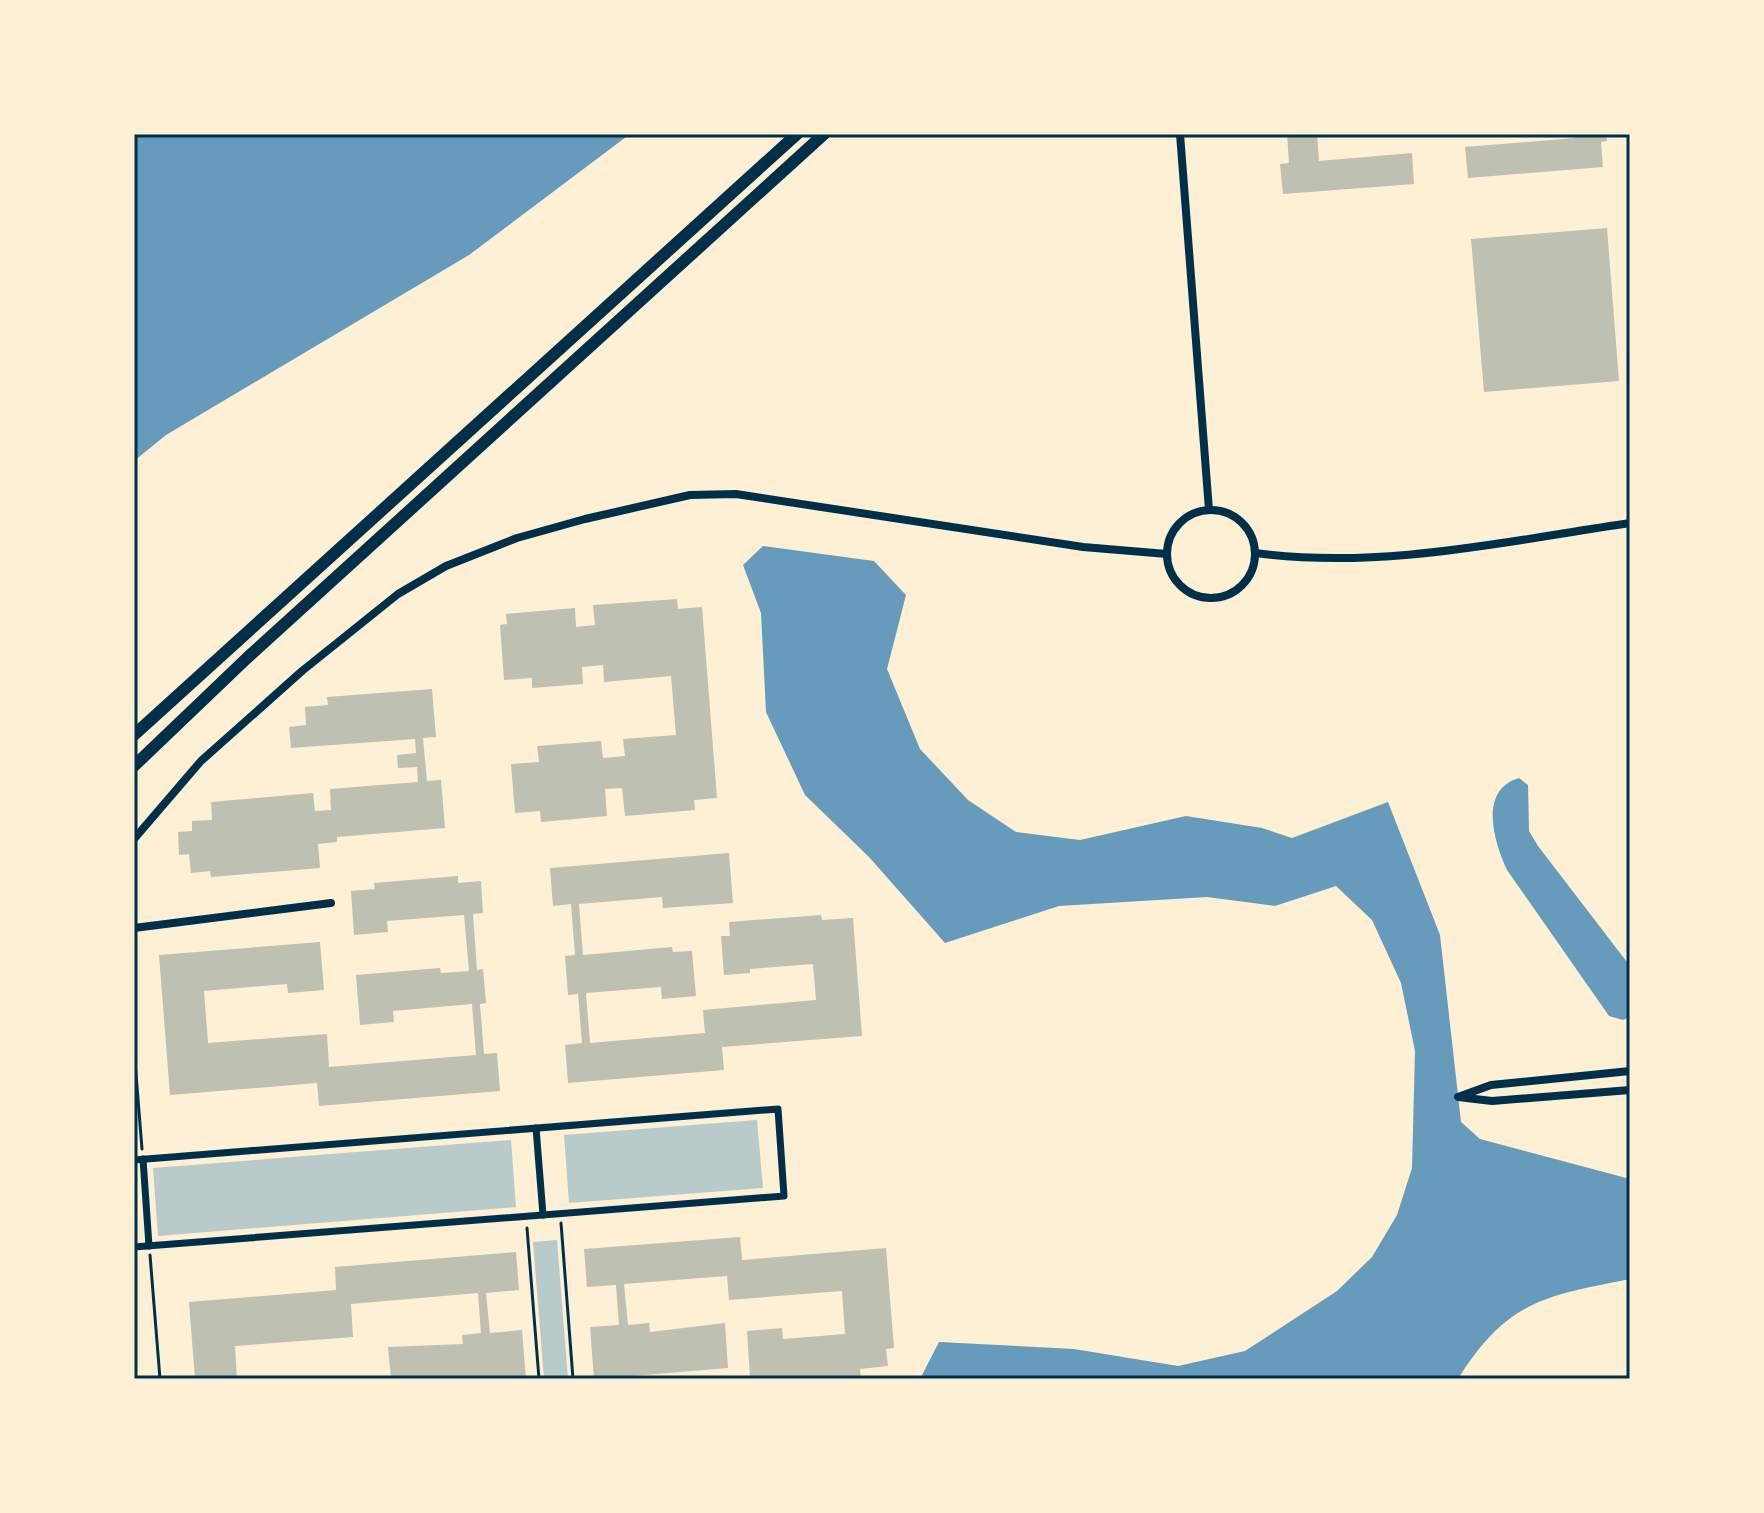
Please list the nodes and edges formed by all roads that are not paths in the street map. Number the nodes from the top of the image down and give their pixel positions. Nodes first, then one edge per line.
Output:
1 (797, 134) edge
2 (824, 134) edge
3 (1180, 134) edge
4 (1209, 510) junction
5 (1630, 523) edge
6 (1255, 553) junction
7 (1167, 554) junction
8 (134, 735) edge
9 (134, 766) edge
10 (134, 839) edge
11 (331, 903) dead end
12 (134, 928) edge
13 (1630, 1071) edge
14 (1630, 1090) edge
15 (536, 1128) junction
16 (138, 1159) edge
17 (543, 1215) junction
18 (149, 1246) junction
19 (134, 1247) edge

1 - 8 street
2 - 9 street
3 - 4 street
4 - 6 street
4 - 7 street
5 - 6 street
6 - 7 street
7 - 10 street
11 - 12 street
13 - 14 street
15 - 16 street
15 - 17 street
15 - 17 street
16 - 18 street
17 - 18 street
18 - 19 street

